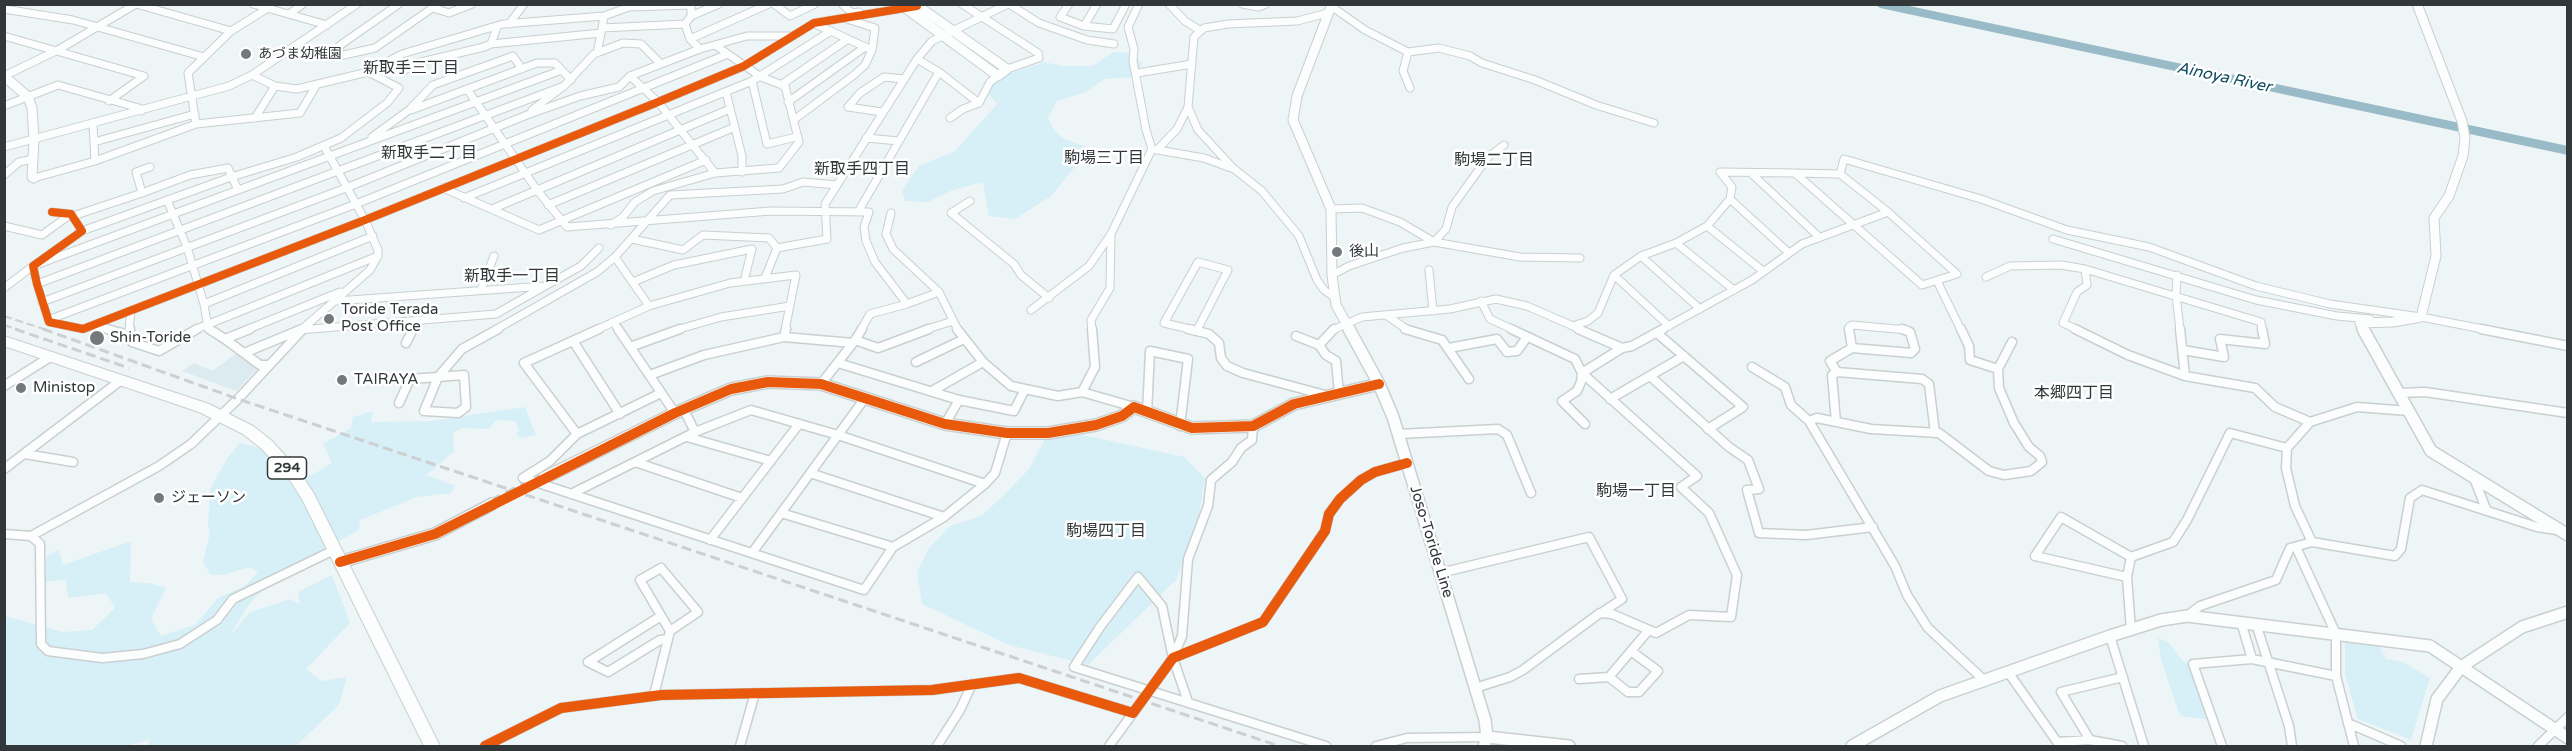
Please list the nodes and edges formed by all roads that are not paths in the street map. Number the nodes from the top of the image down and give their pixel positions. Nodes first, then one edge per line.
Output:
1 (136, 4) edge
2 (253, 4) edge
3 (303, 4) edge
4 (357, 4) edge
5 (399, 4) edge
6 (472, 4) edge
7 (524, 4) edge
8 (719, 4) edge
9 (769, 4) edge
10 (774, 4) edge
11 (815, 4) edge
12 (842, 4) edge
13 (859, 4) edge
14 (962, 4) edge
15 (1009, 4) edge
16 (1068, 4) edge
17 (1096, 4) edge
18 (1126, 4) edge
19 (1139, 4) edge
20 (1169, 4) edge
21 (1242, 4) edge
22 (1266, 4) edge
23 (2417, 4) edge
24 (916, 5) edge
25 (902, 6) edge
26 (435, 7) edge
27 (268, 8) junction
28 (1330, 8) edge
29 (4, 9) edge
30 (849, 9) junction
31 (881, 10) dead end
32 (289, 14) junction
33 (604, 16) junction
34 (691, 16) junction
35 (981, 17) junction
36 (844, 18) junction
37 (814, 23) junction
38 (509, 24) junction
39 (685, 24) junction
40 (327, 25) junction
41 (1084, 26) junction
42 (98, 27) junction
43 (497, 27) junction
44 (602, 30) junction
45 (231, 31) junction
46 (831, 31) junction
47 (953, 31) junction
48 (1201, 31) junction
49 (4, 36) edge
50 (790, 36) junction
51 (943, 36) junction
52 (690, 39) junction
53 (848, 39) junction
54 (491, 44) junction
55 (1114, 44) dead end
56 (716, 45) junction
57 (700, 48) junction
58 (869, 49) junction
59 (58, 50) junction
60 (1408, 52) junction
61 (597, 53) junction
62 (728, 54) junction
63 (204, 57) junction
64 (917, 59) junction
65 (388, 63) junction
66 (661, 64) junction
67 (1192, 64) junction
68 (744, 66) junction
69 (522, 69) junction
70 (1007, 69) junction
71 (562, 70) junction
72 (368, 72) junction
73 (939, 72) junction
74 (1137, 73) junction
75 (252, 75) junction
76 (4, 76) edge
77 (630, 76) junction
78 (998, 76) junction
79 (761, 77) junction
80 (904, 79) junction
81 (571, 80) junction
82 (752, 81) junction
83 (317, 84) junction
84 (781, 85) junction
85 (274, 86) junction
86 (564, 86) junction
87 (1410, 88) dead end
88 (467, 89) junction
89 (642, 89) junction
90 (726, 92) junction
91 (28, 97) junction
92 (192, 97) junction
93 (109, 101) junction
94 (475, 102) junction
95 (658, 102) junction
96 (788, 102) junction
97 (979, 103) junction
98 (4, 106) edge
99 (1188, 107) junction
100 (730, 109) junction
101 (409, 110) junction
102 (141, 111) junction
103 (882, 112) junction
104 (195, 114) junction
105 (527, 115) junction
106 (669, 115) junction
107 (484, 116) junction
108 (255, 118) junction
109 (950, 118) dead end
110 (795, 119) junction
111 (1654, 123) dead end
112 (93, 124) junction
113 (196, 124) junction
114 (735, 127) junction
115 (494, 129) junction
116 (681, 130) junction
117 (796, 137) junction
118 (866, 138) junction
119 (34, 140) junction
120 (899, 141) junction
121 (94, 142) junction
122 (364, 143) junction
123 (505, 143) junction
124 (693, 144) junction
125 (1504, 145) dead end
126 (324, 146) junction
127 (4, 147) edge
128 (1155, 149) junction
129 (330, 158) junction
130 (33, 159) junction
131 (515, 159) junction
132 (706, 160) junction
133 (95, 161) junction
134 (150, 168) dead end
135 (1233, 168) junction
136 (338, 172) junction
137 (742, 172) junction
138 (715, 173) junction
139 (1751, 173) junction
140 (1795, 173) junction
141 (4, 174) edge
142 (526, 174) junction
143 (1840, 174) junction
144 (231, 177) junction
145 (34, 178) joint
146 (837, 185) junction
147 (346, 188) junction
148 (443, 188) junction
149 (238, 190) junction
150 (537, 190) junction
151 (142, 193) junction
152 (464, 198) junction
153 (1730, 198) junction
154 (168, 200) junction
155 (970, 201) dead end
156 (356, 204) junction
157 (548, 205) junction
158 (492, 209) junction
159 (1331, 209) junction
160 (826, 211) junction
161 (858, 212) junction
162 (1888, 212) junction
163 (52, 213) dead end
164 (891, 213) dead end
165 (174, 214) junction
166 (72, 215) junction
167 (365, 220) junction
168 (560, 221) junction
169 (644, 222) junction
170 (1853, 224) junction
171 (4, 226) edge
172 (610, 226) junction
173 (1707, 226) junction
174 (82, 231) junction
175 (179, 231) junction
176 (1111, 234) junction
177 (1818, 236) junction
178 (373, 237) junction
179 (632, 239) junction
180 (2053, 239) dead end
181 (1434, 242) junction
182 (1676, 243) junction
183 (187, 247) junction
184 (599, 248) dead end
185 (777, 248) junction
186 (1788, 252) junction
187 (378, 256) junction
188 (494, 256) dead end
189 (1641, 256) junction
190 (615, 257) junction
191 (1580, 258) dead end
192 (33, 266) junction
193 (192, 266) junction
194 (581, 266) junction
195 (2085, 269) junction
196 (1429, 270) dead end
197 (1763, 272) junction
198 (594, 274) junction
199 (1332, 275) junction
200 (1614, 275) junction
201 (2177, 275) junction
202 (1986, 277) dead end
203 (765, 278) junction
204 (744, 281) junction
205 (1937, 281) junction
206 (633, 282) junction
207 (7, 284) edge
208 (37, 284) junction
209 (198, 284) junction
210 (545, 286) junction
211 (481, 290) junction
212 (1734, 290) junction
213 (939, 292) junction
214 (345, 293) junction
215 (2176, 296) junction
216 (1334, 297) junction
217 (1049, 298) junction
218 (336, 301) junction
219 (1481, 301) junction
220 (42, 302) junction
221 (204, 304) junction
222 (907, 304) junction
223 (649, 306) junction
224 (790, 306) junction
225 (1700, 309) junction
226 (131, 310) junction
227 (1031, 310) dead end
228 (1433, 311) junction
229 (496, 314) junction
230 (1386, 315) junction
231 (2421, 316) junction
232 (48, 320) junction
233 (417, 320) junction
234 (953, 321) junction
235 (613, 322) junction
236 (1343, 322) junction
237 (2392, 322) junction
238 (504, 323) junction
239 (208, 324) junction
240 (94, 325) junction
241 (1572, 326) junction
242 (1669, 326) junction
243 (304, 328) junction
244 (1197, 331) junction
245 (1657, 333) junction
246 (129, 334) junction
247 (1296, 336) dead end
248 (784, 337) junction
249 (1527, 337) junction
250 (225, 339) junction
251 (964, 339) junction
252 (4, 341) edge
253 (573, 341) junction
254 (854, 342) junction
255 (2012, 342) dead end
256 (406, 344) dead end
257 (1319, 345) junction
258 (2568, 346) edge
259 (630, 347) junction
260 (1449, 348) junction
261 (1622, 348) junction
262 (1852, 348) junction
263 (2183, 350) junction
264 (244, 353) junction
265 (1684, 356) junction
266 (50, 357) junction
267 (916, 362) dead end
268 (983, 362) junction
269 (838, 363) junction
270 (269, 365) junction
271 (1752, 367) dead end
272 (1998, 369) junction
273 (1837, 372) junction
274 (1582, 373) junction
275 (650, 375) junction
276 (1650, 376) junction
277 (2185, 376) junction
278 (438, 377) junction
279 (1469, 379) dead end
280 (120, 381) junction
281 (821, 384) junction
282 (1379, 384) junction
283 (4, 386) edge
284 (1025, 389) junction
285 (932, 391) junction
286 (661, 393) junction
287 (1082, 393) junction
288 (2398, 393) junction
289 (1334, 395) junction
290 (865, 398) junction
291 (1610, 399) junction
292 (959, 400) junction
293 (399, 404) dead end
294 (1134, 407) junction
295 (2409, 411) junction
296 (679, 412) junction
297 (1147, 413) junction
298 (2568, 413) edge
299 (620, 414) junction
300 (222, 415) junction
301 (1809, 421) junction
302 (1836, 422) junction
303 (2310, 422) junction
304 (799, 424) junction
305 (945, 424) junction
306 (1585, 424) dead end
307 (1180, 426) junction
308 (1253, 426) junction
309 (1708, 429) junction
310 (1007, 433) junction
311 (1935, 433) junction
312 (577, 434) junction
313 (1399, 434) junction
314 (691, 435) junction
315 (838, 435) junction
316 (2287, 448) junction
317 (24, 454) junction
318 (771, 461) junction
319 (73, 462) dead end
320 (635, 462) junction
321 (1407, 463) junction
322 (4, 469) edge
323 (810, 473) junction
324 (544, 478) tunnel mouth
325 (2474, 478) junction
326 (985, 484) junction
327 (1531, 493) dead end
328 (571, 494) junction
329 (742, 498) junction
330 (492, 504) tunnel mouth
331 (2486, 509) junction
332 (781, 513) junction
333 (944, 517) junction
334 (1873, 527) junction
335 (2564, 533) edge
336 (5, 535) edge
337 (31, 536) junction
338 (710, 540) junction
339 (2312, 542) junction
340 (893, 547) junction
341 (2296, 547) junction
342 (752, 553) junction
343 (337, 556) junction
344 (2131, 556) junction
345 (1440, 573) junction
346 (2127, 577) junction
347 (2568, 612) edge
348 (1600, 613) junction
349 (661, 616) junction
350 (2187, 616) junction
351 (2241, 622) junction
352 (2256, 624) junction
353 (2131, 630) junction
354 (1648, 631) junction
355 (2336, 634) junction
356 (669, 635) junction
357 (2110, 636) junction
358 (1631, 651) junction
359 (1173, 658) junction
360 (2252, 659) junction
361 (2267, 662) junction
362 (2461, 667) junction
363 (2008, 672) junction
364 (2336, 676) junction
365 (1610, 677) junction
366 (2123, 677) junction
367 (1579, 679) dead end
368 (1985, 681) junction
369 (972, 684) junction
370 (1475, 688) junction
371 (1148, 689) junction
372 (755, 693) junction
373 (654, 696) junction
374 (1188, 702) junction
375 (1133, 712) junction
376 (2568, 717) edge
377 (2348, 723) junction
378 (2554, 729) junction
379 (2568, 738) edge
380 (2090, 740) junction
381 (1486, 742) edge
382 (2059, 744) edge
383 (432, 747) edge
384 (485, 747) edge
385 (740, 747) edge
386 (937, 747) edge
387 (1109, 747) edge
388 (1326, 747) edge
389 (1376, 747) edge
390 (1569, 747) edge
391 (1852, 747) edge
392 (2122, 747) edge
393 (2144, 747) edge
394 (2222, 747) edge
395 (2292, 747) edge
396 (2354, 747) edge
397 (2401, 747) edge
398 (2426, 747) edge
399 (2538, 747) edge

1 - 42 street
1 - 45 street
2 - 27 street
3 - 32 street
4 - 40 street
5 - 26 street
6 - 26 street
7 - 38 street
8 - 34 street
9 - 52 street
10 - 11 street
12 - 30 street
13 - 30 street
14 - 35 street
15 - 35 street
15 - 55 street
16 - 41 street
17 - 41 street
18 - 41 street
19 - 74 street
20 - 48 street
21 - 22 street
23 - 231 street
24 - 25 street
24 - 47 street
25 - 36 street
25 - 51 street
27 - 32 street
27 - 45 street
28 - 48 street
28 - 60 street
28 - 159 street, Joso-Toride Line
29 - 42 street
30 - 31 street
32 - 40 street
33 - 34 street
33 - 38 street
33 - 44 street
34 - 39 street
35 - 47 street
35 - 70 street
36 - 37 street
36 - 58 street
37 - 46 street
37 - 50 street
38 - 43 street
39 - 44 street
39 - 52 street
40 - 75 street
42 - 59 street
42 - 63 street
43 - 54 street
43 - 65 street
44 - 54 street
44 - 61 street
45 - 63 street
46 - 53 street
46 - 79 street
47 - 51 street
47 - 70 street
48 - 67 street
49 - 59 street
50 - 56 street
50 - 68 street
51 - 64 street
51 - 78 street
52 - 57 street
53 - 58 street
53 - 84 street
54 - 65 street
56 - 57 street
56 - 62 street
57 - 66 street
58 - 96 street
58 - 110 street
59 - 76 street
59 - 93 street
60 - 87 street
60 - 111 street
61 - 66 street
61 - 81 street
62 - 68 street
62 - 89 street
63 - 92 street
64 - 73 street
64 - 80 street
65 - 72 street
66 - 77 street
67 - 74 street
67 - 99 street
68 - 79 street
68 - 95 street
69 - 71 street
69 - 88 street
69 - 101 street
70 - 78 street
71 - 81 street
71 - 94 street
72 - 83 street
72 - 126 street
73 - 97 street
73 - 120 street
74 - 128 street
75 - 85 street
75 - 92 street
76 - 91 street
77 - 89 street
77 - 105 street
78 - 97 street
79 - 82 street
79 - 84 street
80 - 103 street
80 - 103 street
81 - 86 street
82 - 90 street
82 - 117 street
83 - 85 street
83 - 108 street
84 - 96 street
85 - 108 street
86 - 105 street
86 - 107 street
88 - 94 street
88 - 101 street
89 - 95 street
89 - 123 street
90 - 100 street
90 - 106 street
91 - 93 street
91 - 98 street
91 - 119 street
92 - 102 street
92 - 104 street
93 - 102 street
94 - 107 street
94 - 122 street
95 - 106 street
95 - 131 street
96 - 110 street
97 - 109 street
99 - 128 street
99 - 135 street
100 - 114 street
100 - 116 street
101 - 122 street
102 - 112 street
103 - 118 street
104 - 113 street
104 - 121 street
105 - 115 street
106 - 116 street
106 - 142 street
107 - 115 street
107 - 136 street
108 - 113 street
110 - 117 street
112 - 119 street
112 - 121 street
113 - 133 street
114 - 124 street
114 - 137 street
115 - 123 street
115 - 147 street
116 - 124 street
116 - 150 street
117 - 137 street
118 - 120 street
118 - 146 street
119 - 127 street
119 - 130 street
120 - 161 street
121 - 133 street
122 - 129 street
123 - 131 street
123 - 156 street
124 - 132 street
124 - 157 street
125 - 181 street
126 - 129 street
126 - 144 street
128 - 135 street
128 - 176 street
129 - 136 street
129 - 149 street
130 - 141 street
130 - 145 street
131 - 142 street
131 - 148 street
132 - 138 street
132 - 168 street
133 - 145 street
134 - 151 street
135 - 216 street
136 - 147 street
136 - 175 street
137 - 138 street
138 - 172 street
139 - 140 street
139 - 153 street
139 - 177 street
140 - 143 street
140 - 170 street
142 - 150 street
142 - 152 street
143 - 162 street
143 - 231 street
144 - 149 street
144 - 151 street
144 - 154 street
146 - 160 street
146 - 169 street
147 - 156 street
147 - 183 street
148 - 152 street
148 - 167 street
149 - 165 street
150 - 157 street
150 - 158 street
151 - 166 street
152 - 158 street
153 - 173 street
153 - 186 street
154 - 165 street
154 - 174 street
155 - 217 street
156 - 167 street
156 - 193 street
157 - 168 street
158 - 168 street
159 - 181 street
159 - 199 street, Joso-Toride Line
160 - 161 street
160 - 169 street
160 - 185 street
161 - 222 street
162 - 170 street
162 - 205 street
163 - 166 street
164 - 213 street
165 - 175 street
165 - 192 street
166 - 171 street
166 - 174 street
167 - 178 street
167 - 209 street
168 - 172 street
169 - 172 street
169 - 179 street
170 - 177 street
170 - 205 street
173 - 182 street
173 - 197 street
174 - 192 street
175 - 183 street
175 - 208 street
176 - 217 street
176 - 287 street
177 - 186 street
178 - 187 street
178 - 221 street
179 - 185 street
179 - 190 street
180 - 201 street
181 - 191 street
181 - 199 street
182 - 189 street
182 - 212 street
183 - 193 street
183 - 220 street
184 - 194 street
185 - 203 street
186 - 197 street
187 - 214 street
187 - 239 street
188 - 211 street
189 - 200 street
189 - 225 street
190 - 198 street
190 - 206 street
192 - 207 street
192 - 208 street
193 - 209 street
193 - 232 street
194 - 198 street
194 - 210 street
195 - 202 street
195 - 215 street
195 - 277 street
196 - 228 street
197 - 212 street
198 - 238 street
199 - 216 street, Joso-Toride Line
200 - 241 street
200 - 242 street
201 - 215 street
201 - 237 street
203 - 204 street
203 - 224 street
204 - 206 street
204 - 223 street
205 - 272 street
206 - 223 street
208 - 220 street
209 - 221 street
209 - 226 street
210 - 211 street
210 - 229 street
211 - 218 street
212 - 225 street
213 - 222 street
213 - 234 street
214 - 218 street
214 - 250 street
215 - 263 street
215 - 263 street
216 - 236 street, Joso-Toride Line
217 - 227 street
218 - 243 street
219 - 228 street
219 - 241 street
219 - 249 street
220 - 232 street
221 - 239 street
222 - 254 street
223 - 235 street
224 - 248 street
224 - 259 street
225 - 242 street
226 - 240 street
226 - 246 street
228 - 230 street
229 - 233 street
229 - 238 street
230 - 236 street
230 - 260 street
231 - 237 street
231 - 258 street
232 - 240 street
233 - 243 street
233 - 256 street
234 - 251 street
234 - 254 street
235 - 253 street
235 - 259 street
236 - 257 street
236 - 282 street, Joso-Toride Line
237 - 288 street
238 - 278 street
239 - 246 street
239 - 250 street
240 - 246 street
241 - 261 street
242 - 245 street
243 - 264 street
243 - 270 street
244 - 244 street
244 - 289 street
245 - 261 street
245 - 265 street
247 - 257 street
248 - 254 street
248 - 275 street
249 - 260 street
249 - 274 street
250 - 264 street
251 - 267 street
251 - 268 street
252 - 266 highway, 294
253 - 299 street
253 - 312 street
254 - 269 street
255 - 272 street
257 - 289 street
259 - 275 street
260 - 279 street
261 - 274 street
262 - 262 street
262 - 273 street
263 - 277 street
264 - 270 street
265 - 276 street
265 - 309 street
266 - 280 highway, 294
266 - 283 street
268 - 284 street
268 - 285 street
269 - 281 street
269 - 285 street
270 - 300 street
271 - 301 street
272 - 311 street
273 - 302 street
273 - 311 street
274 - 291 street
274 - 306 street
275 - 286 street
276 - 291 street
276 - 309 street
277 - 303 street
278 - 278 street
278 - 293 street
280 - 300 highway, 294
280 - 317 street
281 - 290 street
281 - 296 street
282 - 289 street
282 - 313 street, Joso-Toride Line
284 - 287 street
284 - 292 street
285 - 292 street
286 - 296 street
286 - 299 street
287 - 294 street
288 - 295 street
288 - 298 street
289 - 308 street
290 - 305 street
290 - 315 street
291 - 354 street
292 - 305 street
294 - 297 street
294 - 310 street
295 - 303 street
295 - 325 street
296 - 314 street
296 - 324 street
297 - 307 street
297 - 307 street
299 - 312 street
300 - 337 street
300 - 343 highway, 294
301 - 302 street
301 - 334 street
302 - 311 street
303 - 316 street
304 - 314 street
304 - 315 street
304 - 318 street
305 - 310 street
307 - 308 street
308 - 359 street
309 - 334 street
310 - 326 street
312 - 328 street
313 - 321 street, Joso-Toride Line
313 - 327 street
314 - 318 street
314 - 320 street
315 - 323 street
315 - 326 street
316 - 339 street
316 - 344 street
317 - 319 street
317 - 322 street
318 - 329 street
320 - 328 street
320 - 329 street
321 - 345 street, Joso-Toride Line
321 - 359 street
323 - 332 street
323 - 333 street
325 - 331 street
325 - 335 street
326 - 333 street
328 - 338 street
329 - 338 street
330 - 343 street
331 - 335 street
331 - 339 street
332 - 340 street
332 - 342 street
333 - 340 street
334 - 368 street
336 - 337 street
337 - 343 street
338 - 342 street
339 - 341 street
340 - 342 street
341 - 350 street
341 - 355 street
343 - 383 highway, 294
344 - 346 street
344 - 346 street
345 - 348 street
345 - 370 street, Joso-Toride Line
346 - 353 street
347 - 362 street
348 - 354 street
348 - 370 street
349 - 356 street
349 - 356 street
349 - 356 street
350 - 351 street
350 - 353 street
351 - 352 street
351 - 360 street
352 - 355 street
352 - 361 street
353 - 357 street
354 - 358 street
355 - 362 street
355 - 364 street
356 - 373 street
357 - 363 street
357 - 366 street
358 - 365 street
358 - 365 street
359 - 371 street
359 - 371 street
359 - 374 street
360 - 361 street
360 - 394 street
361 - 364 street
361 - 395 street
362 - 378 street
362 - 398 street
363 - 368 street
363 - 382 street
364 - 377 street
365 - 367 street
366 - 380 street
366 - 393 street
368 - 391 street
369 - 372 street
369 - 375 street
369 - 386 street
370 - 381 street, Joso-Toride Line
371 - 374 street
371 - 375 street
372 - 373 street
372 - 385 street
373 - 384 street
374 - 388 street
375 - 387 street
376 - 378 street
377 - 396 street
377 - 397 street
378 - 379 street
378 - 399 street
380 - 382 street
380 - 392 street
381 - 389 street
381 - 390 street

